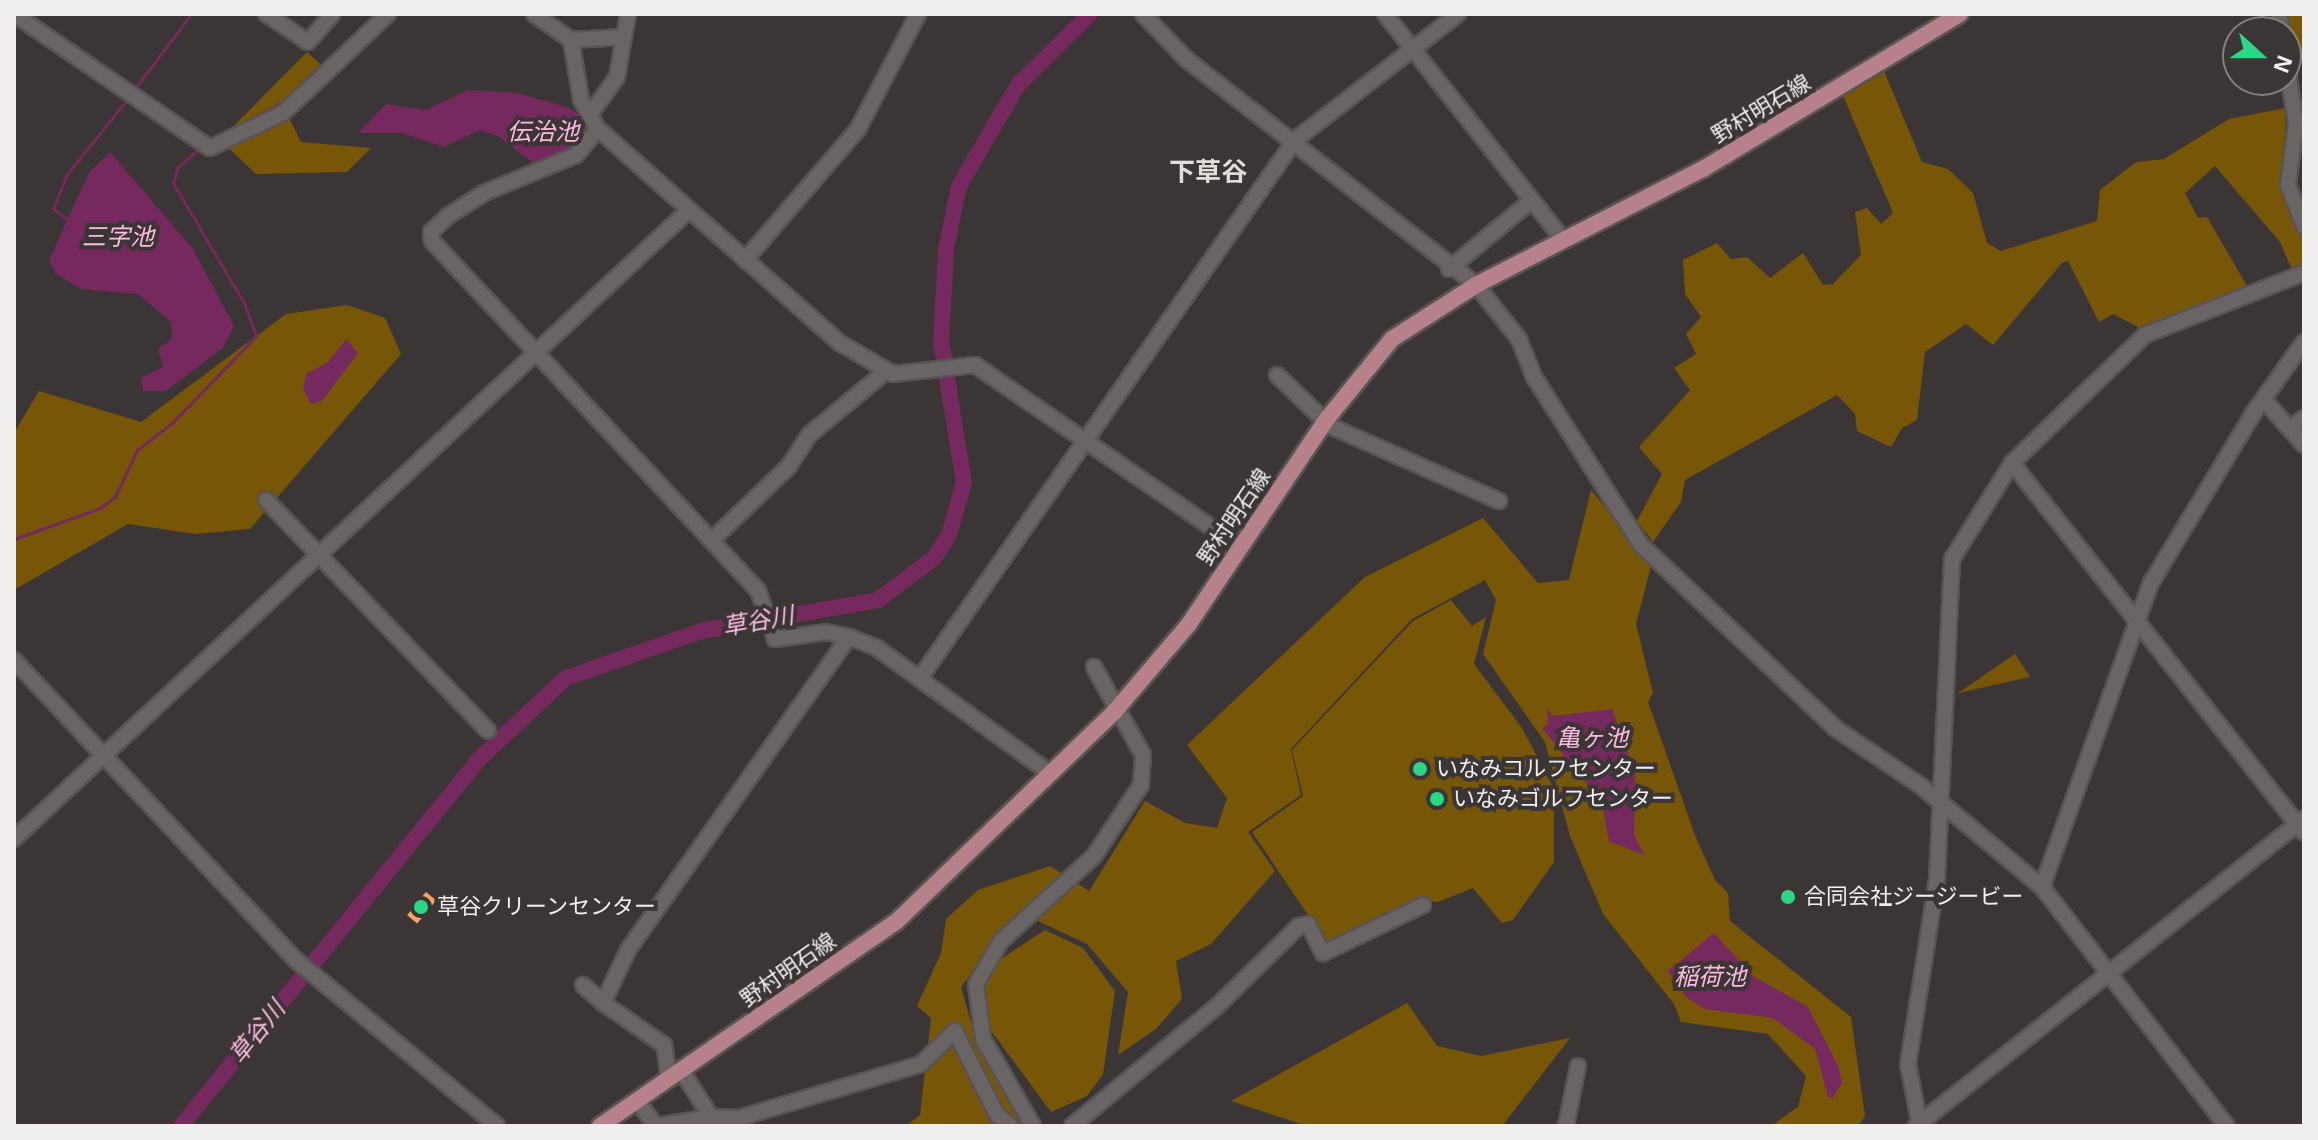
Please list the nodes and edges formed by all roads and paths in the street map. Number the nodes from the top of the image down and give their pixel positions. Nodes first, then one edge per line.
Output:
1 (14, 14) edge
2 (266, 14) edge
3 (332, 14) edge
4 (388, 14) edge
5 (534, 14) edge
6 (628, 14) edge
7 (918, 14) edge
8 (1143, 14) edge
9 (1385, 14) edge
10 (1458, 14) edge
11 (1960, 14) edge
12 (624, 37) junction
13 (571, 40) junction
14 (1413, 49) junction
15 (2292, 96) edge
16 (591, 113) junction
17 (598, 129) junction
18 (1295, 140) junction
19 (1531, 201) junction
20 (688, 211) junction
21 (2304, 226) edge
22 (1564, 241) junction
23 (745, 260) junction
24 (1449, 269) junction
25 (2304, 273) edge
26 (1476, 285) junction
27 (2304, 342) edge
28 (537, 351) junction
29 (885, 372) junction
30 (1277, 375) dead end
31 (2265, 401) junction
32 (2304, 418) edge
33 (1326, 420) junction
34 (2291, 428) junction
35 (1086, 443) junction
36 (2304, 445) edge
37 (2012, 463) junction
38 (266, 500) dead end
39 (1499, 501) dead end
40 (713, 539) junction
41 (1240, 547) junction
42 (320, 554) junction
43 (2137, 620) junction
44 (849, 637) junction
45 (14, 660) edge
46 (1094, 667) dead end
47 (920, 678) junction
48 (1115, 711) junction
49 (488, 731) dead end
50 (103, 756) junction
51 (1051, 774) junction
52 (1940, 804) junction
53 (2302, 826) edge
54 (14, 839) edge
55 (2042, 887) junction
56 (1423, 905) dead end
57 (2109, 974) junction
58 (583, 985) dead end
59 (603, 1003) junction
60 (1578, 1066) dead end
61 (675, 1075) junction
62 (637, 1101) junction
63 (711, 1117) junction
64 (1918, 1125) edge
65 (497, 1126) edge
66 (600, 1126) edge
67 (1010, 1126) edge
68 (1033, 1126) edge
69 (1072, 1126) edge
70 (1566, 1126) edge
71 (2227, 1126) edge

1 - 4 street
2 - 3 street
5 - 13 street
6 - 12 street
7 - 23 street
8 - 18 street
9 - 14 street
10 - 14 street
11 - 22 main road, 野村明石線
12 - 13 street
12 - 16 street
13 - 16 street
14 - 18 street
14 - 19 street
15 - 21 street
16 - 17 street
17 - 20 street
17 - 28 street
18 - 24 street
18 - 35 street
19 - 22 street
19 - 24 street
20 - 23 street
20 - 28 street
22 - 26 main road, 野村明石線
23 - 29 street
24 - 26 street
25 - 37 street
26 - 33 main road, 野村明石線
26 - 52 street
27 - 31 street
28 - 40 street
28 - 42 street
29 - 35 street
29 - 40 street
30 - 33 street
31 - 34 street
31 - 43 street
32 - 34 street
33 - 39 street
33 - 41 main road, 野村明石線
34 - 36 street
35 - 41 street
35 - 47 street
37 - 43 street
37 - 52 street
38 - 42 street
40 - 44 street
41 - 48 main road, 野村明石線
42 - 49 street
42 - 50 street
43 - 53 street
43 - 55 street
44 - 47 street
44 - 59 street
45 - 50 street
46 - 48 street
47 - 51 street
48 - 51 main road, 野村明石線
48 - 68 street
50 - 54 street
50 - 65 street
51 - 61 main road, 野村明石線
52 - 55 street
52 - 64 street
53 - 57 street
55 - 57 street
56 - 69 street
57 - 64 street
57 - 71 street
58 - 59 street
59 - 61 street
60 - 70 street
61 - 62 main road, 野村明石線
61 - 63 street
62 - 63 street
62 - 66 main road, 野村明石線
63 - 67 street

